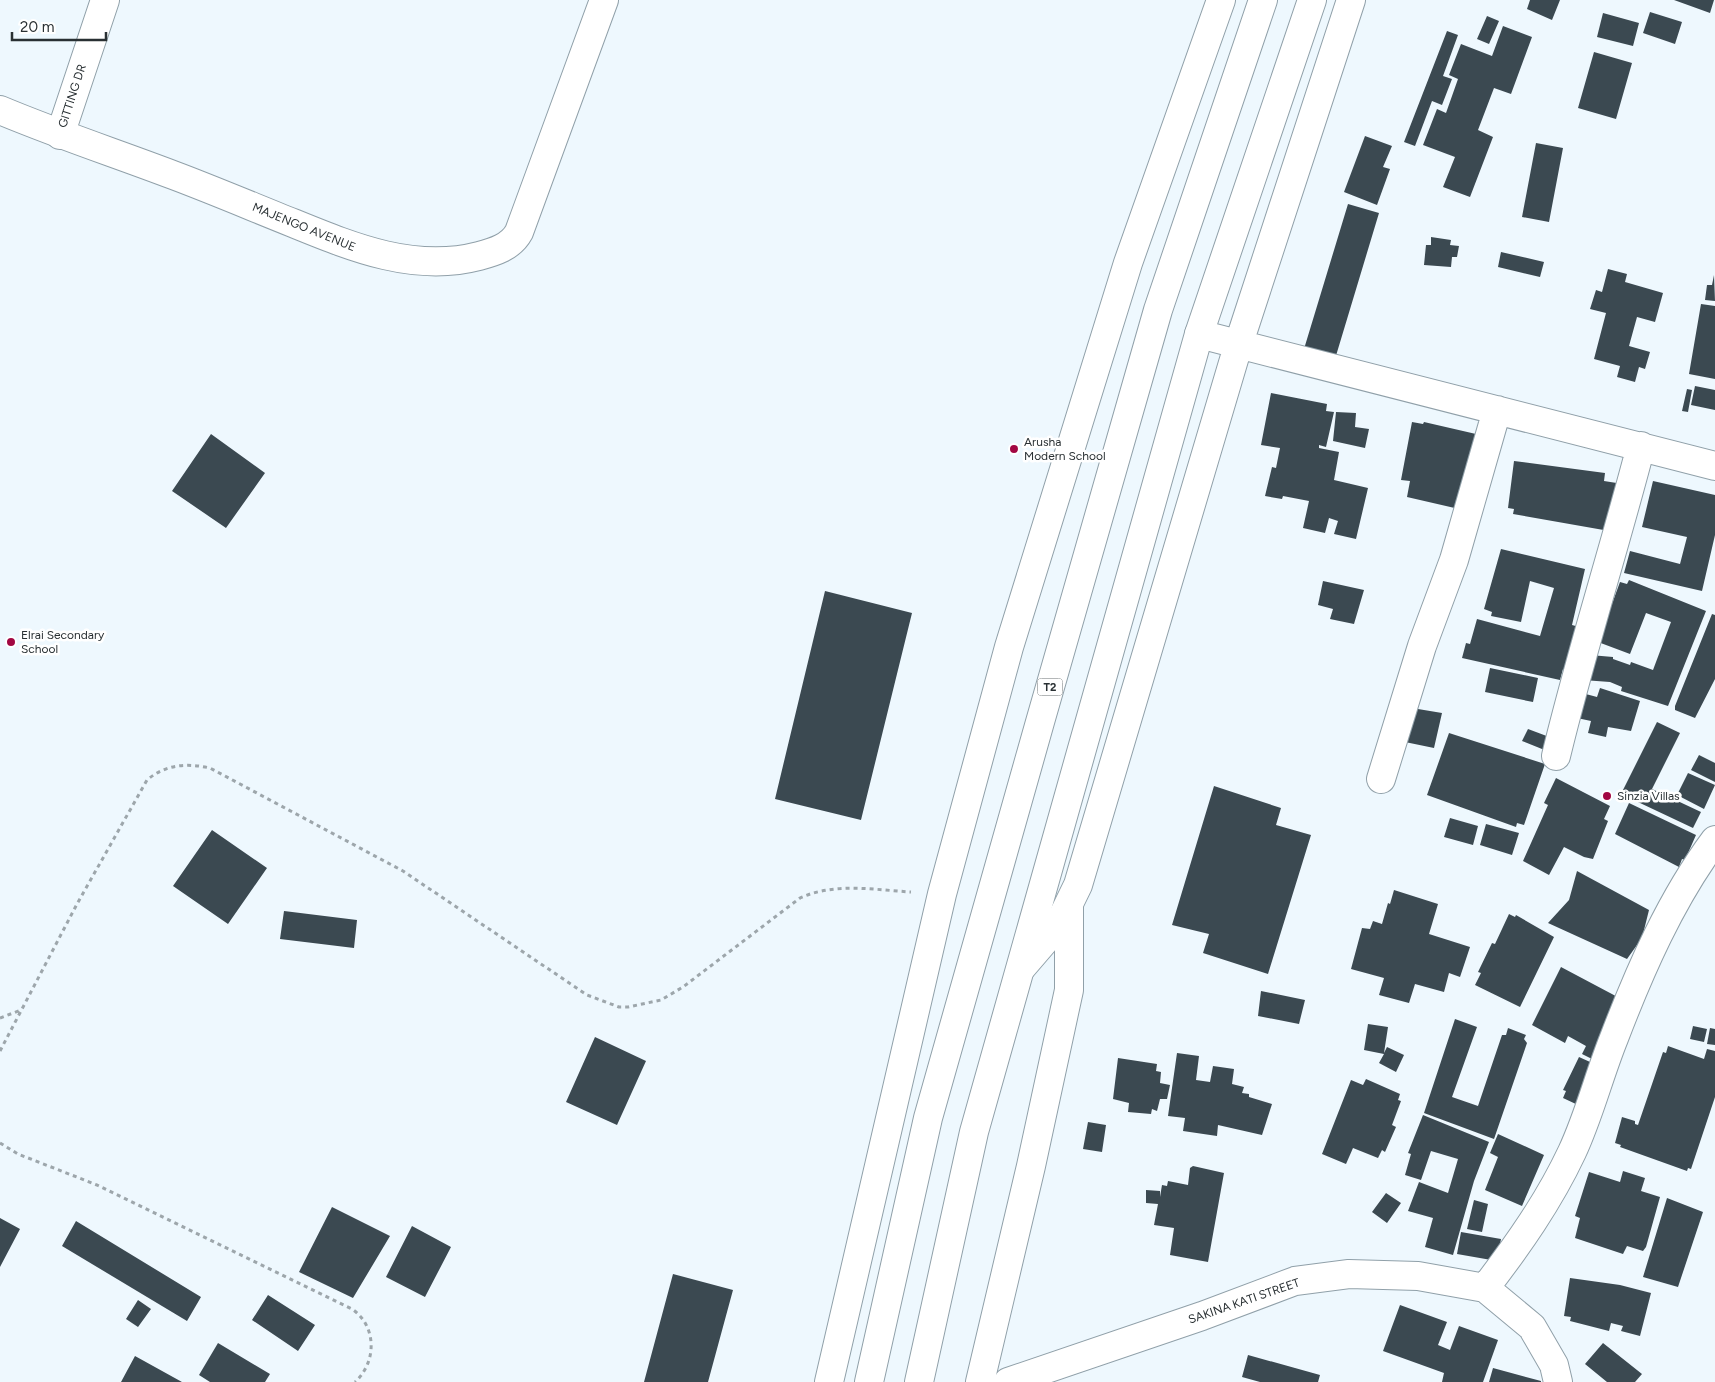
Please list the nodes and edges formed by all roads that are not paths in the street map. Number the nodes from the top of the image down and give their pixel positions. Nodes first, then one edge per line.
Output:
1 (105, 0) edge
2 (604, 0) edge
3 (1221, 0) edge
4 (1262, 0) edge
5 (1312, 0) edge
6 (1351, 0) edge
7 (0, 110) edge
8 (60, 135) junction
9 (1199, 334) junction
10 (1238, 346) junction
11 (1497, 410) junction
12 (1641, 446) junction
13 (1715, 466) edge
14 (1556, 756) dead end
15 (1381, 779) dead end
16 (1715, 840) edge
17 (1069, 906) junction
18 (1022, 967) junction
19 (1485, 1288) junction
20 (829, 1382) edge
21 (869, 1382) edge
22 (919, 1382) edge
23 (980, 1382) edge
24 (1008, 1382) edge
25 (1558, 1382) edge

1 - 8 main road, GITTING DR
2 - 8 main road, MAJENGO AVENUE
3 - 20 main road
4 - 21 main road, T2
5 - 9 main road
6 - 10 main road
7 - 8 main road, MAJENGO AVENUE
9 - 10 main road
9 - 18 main road
10 - 11 main road
10 - 17 main road
11 - 12 main road
11 - 15 main road
12 - 13 main road
12 - 14 main road
16 - 19 main road
17 - 18 main road
17 - 23 main road
18 - 22 main road
19 - 24 main road, SAKINA KATI STREET
19 - 25 main road, SAKINA KATI STREET

